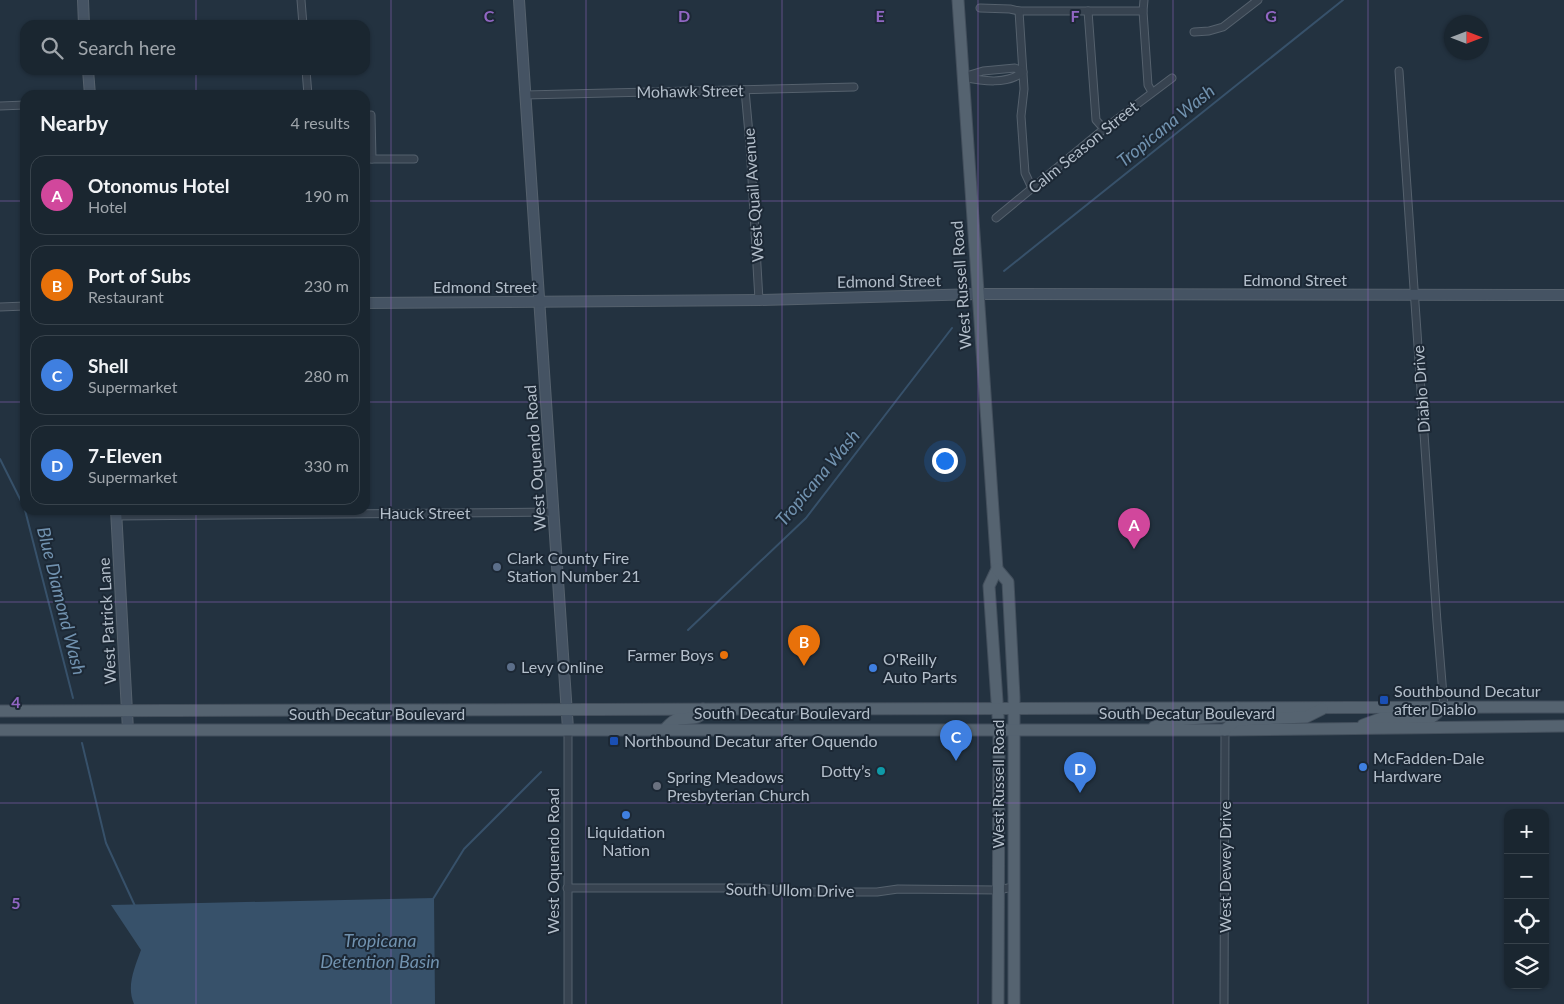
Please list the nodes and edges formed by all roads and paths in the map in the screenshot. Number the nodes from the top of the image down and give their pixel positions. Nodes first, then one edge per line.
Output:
1 (83, 0) edge
2 (301, 0) edge
3 (519, 0) edge
4 (958, 0) edge
5 (1144, 0) edge
6 (1258, 0) edge
7 (980, 8) dead end
8 (1019, 11) junction
9 (1088, 11) junction
10 (1143, 11) junction
11 (84, 20) edge
12 (303, 20) edge
13 (1194, 32) dead end
14 (1399, 71) dead end
15 (1023, 72) junction
16 (88, 75) edge
17 (306, 75) edge
18 (963, 77) junction
19 (1172, 78) dead end
20 (854, 87) dead end
21 (90, 90) edge
22 (308, 90) edge
23 (745, 90) junction
24 (1152, 92) junction
25 (525, 94) junction
26 (20, 105) edge
27 (0, 106) edge
28 (371, 115) dead end
29 (1104, 129) junction
30 (370, 130) edge
31 (370, 159) edge
32 (414, 159) dead end
33 (1032, 188) junction
34 (996, 218) dead end
35 (978, 294) junction
36 (1414, 295) junction
37 (1564, 295) edge
38 (759, 300) junction
39 (540, 302) junction
40 (370, 303) edge
41 (20, 306) edge
42 (0, 307) edge
43 (370, 512) edge
44 (554, 512) junction
45 (116, 515) edge
46 (997, 569) junction
47 (1444, 707) junction
48 (1564, 707) edge
49 (1237, 708) junction
50 (1324, 708) junction
51 (703, 709) junction
52 (998, 709) junction
53 (1014, 709) junction
54 (128, 710) junction
55 (567, 710) junction
56 (0, 711) edge
57 (1564, 726) edge
58 (1352, 728) junction
59 (568, 729) junction
60 (664, 729) junction
61 (0, 730) edge
62 (128, 730) junction
63 (999, 730) junction
64 (1014, 730) junction
65 (1145, 730) junction
66 (1225, 730) junction
67 (1013, 887) junction
68 (567, 888) junction
69 (998, 890) junction
70 (568, 1004) edge
71 (998, 1004) edge
72 (1014, 1004) edge
73 (1224, 1004) edge

1 - 11 street
2 - 12 street
3 - 25 street, West Oquendo Road
4 - 18 main road, West Russell Road
5 - 10 street
6 - 13 street
7 - 8 street
8 - 9 street
8 - 15 street
9 - 10 street
9 - 29 street
10 - 24 street
14 - 36 street, Diablo Drive
15 - 18 street
15 - 33 street
16 - 21 street
17 - 22 street
18 - 35 main road, West Russell Road
19 - 24 street, Calm Season Street
20 - 23 street, Mohawk Street
23 - 25 street, Mohawk Street
23 - 38 street, West Quail Avenue
24 - 29 street, Calm Season Street
25 - 39 street, West Oquendo Road
26 - 27 street
28 - 30 street
29 - 33 street, Calm Season Street
31 - 32 street
33 - 34 street, Calm Season Street
35 - 36 street, Edmond Street
35 - 38 street, Edmond Street
35 - 46 main road, West Russell Road
36 - 37 street, Edmond Street
36 - 47 street, Diablo Drive
38 - 39 street, Edmond Street
39 - 40 street, Edmond Street
39 - 44 street, West Oquendo Road
41 - 42 street
43 - 44 street, Hauck Street
44 - 55 street, West Oquendo Road
45 - 54 street, West Patrick Lane
46 - 52 main road, West Russell Road
46 - 53 main road, West Russell Road
47 - 48 main road, South Decatur Boulevard
47 - 50 main road, South Decatur Boulevard
47 - 58 main road
49 - 50 main road, South Decatur Boulevard
49 - 53 main road, South Decatur Boulevard
49 - 65 main road
50 - 66 main road
51 - 52 main road, South Decatur Boulevard
51 - 55 main road, South Decatur Boulevard
51 - 60 main road
52 - 53 main road, South Decatur Boulevard
52 - 63 main road, West Russell Road
53 - 64 main road, West Russell Road
54 - 55 main road, South Decatur Boulevard
54 - 56 main road, South Decatur Boulevard
54 - 62 street, West Patrick Lane
55 - 59 street, West Oquendo Road
57 - 58 main road, South Decatur Boulevard
58 - 66 main road, South Decatur Boulevard
59 - 60 main road, South Decatur Boulevard
59 - 62 main road, South Decatur Boulevard
59 - 68 street, West Oquendo Road
60 - 63 main road, South Decatur Boulevard
61 - 62 main road, South Decatur Boulevard
63 - 64 main road, South Decatur Boulevard
63 - 69 main road, West Russell Road
64 - 65 main road, South Decatur Boulevard
64 - 67 main road, West Russell Road
65 - 66 main road, South Decatur Boulevard
66 - 73 street, West Dewey Drive
67 - 69 street, South Ullom Drive
67 - 72 main road, West Russell Road
68 - 69 street, South Ullom Drive
68 - 70 street, West Oquendo Road
69 - 71 main road, West Russell Road

